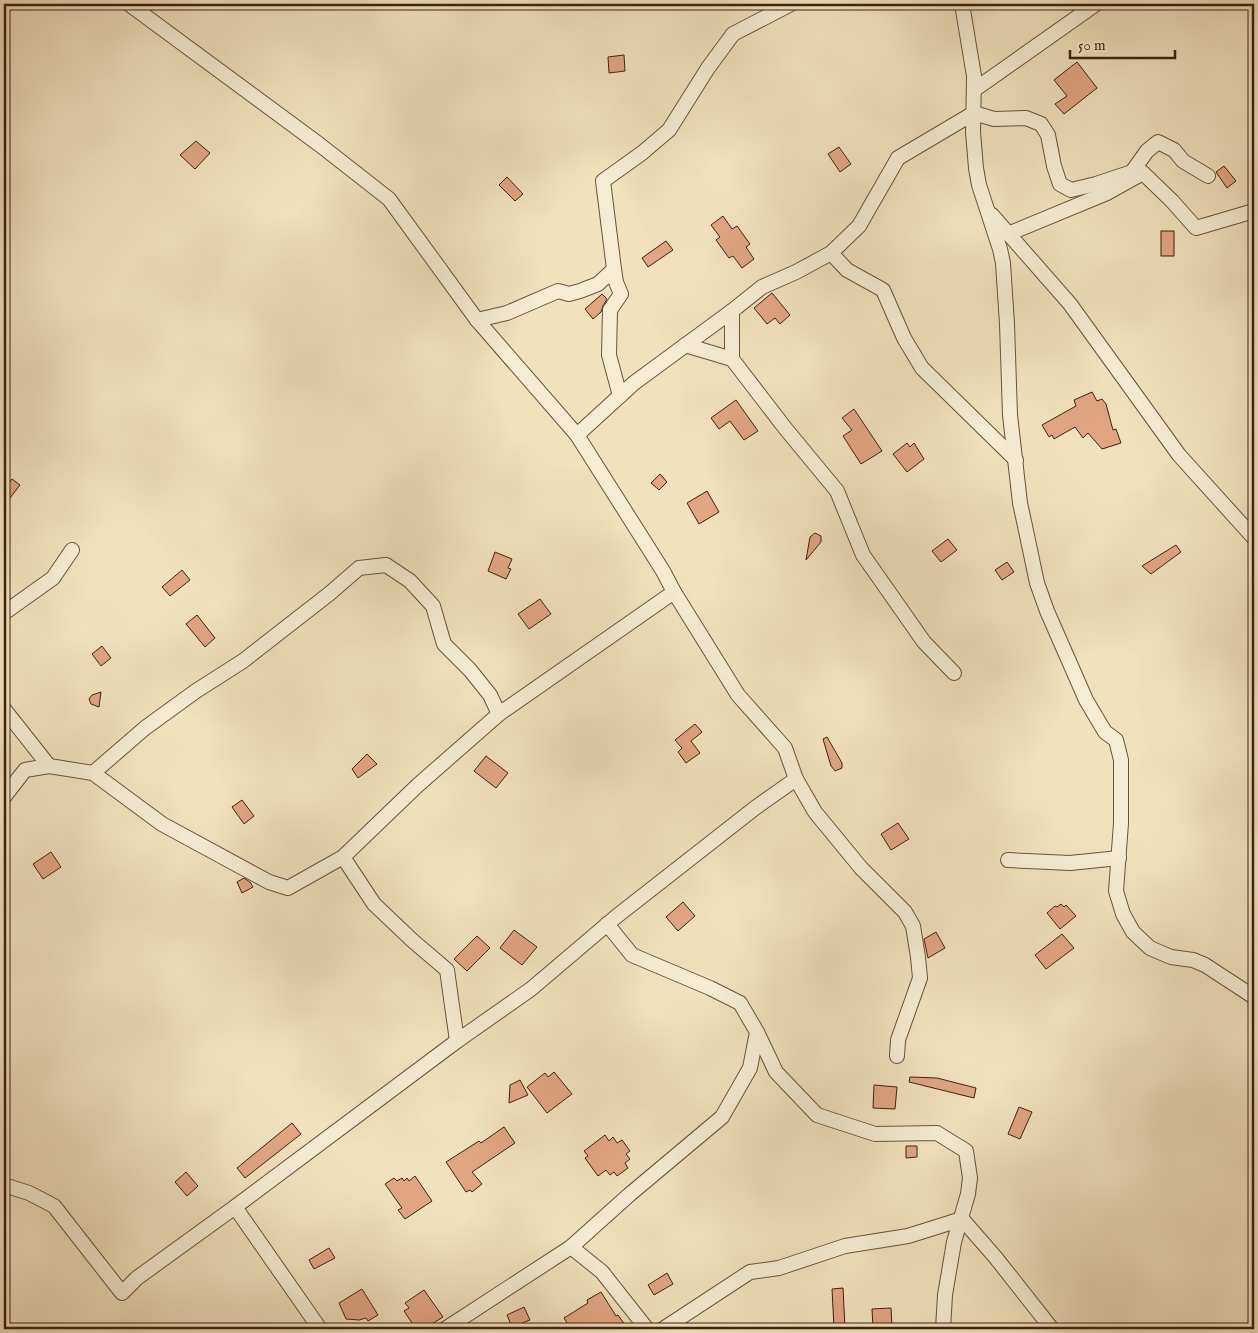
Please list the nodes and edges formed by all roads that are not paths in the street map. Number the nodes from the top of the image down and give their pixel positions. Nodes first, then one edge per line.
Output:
1 (129, 4) edge
2 (791, 4) edge
3 (962, 4) edge
4 (1096, 4) edge
5 (974, 90) junction
6 (974, 113) junction
7 (1208, 176) dead end
8 (988, 210) junction
9 (1254, 211) edge
10 (1008, 234) junction
11 (831, 253) junction
12 (614, 269) junction
13 (732, 311) junction
14 (477, 320) junction
15 (685, 345) junction
16 (732, 359) junction
17 (620, 396) junction
18 (577, 435) junction
19 (1016, 460) junction
20 (1254, 538) edge
21 (72, 550) dead end
22 (674, 592) junction
23 (4, 613) edge
24 (954, 672) dead end
25 (4, 709) edge
26 (498, 714) junction
27 (49, 766) junction
28 (93, 773) junction
29 (796, 779) junction
30 (4, 797) edge
31 (343, 857) junction
32 (1119, 858) junction
33 (1008, 860) dead end
34 (607, 924) junction
35 (1254, 997) edge
36 (757, 1032) junction
37 (458, 1041) junction
38 (897, 1056) dead end
39 (750, 1068) junction
40 (776, 1072) junction
41 (4, 1185) edge
42 (235, 1207) junction
43 (962, 1219) junction
44 (571, 1247) junction
45 (320, 1329) edge
46 (445, 1329) edge
47 (647, 1329) edge
48 (663, 1329) edge
49 (943, 1329) edge
50 (1052, 1329) edge

1 - 14 street
2 - 12 street
3 - 5 street
4 - 5 street
5 - 6 street
6 - 7 street
6 - 8 street
6 - 11 street
8 - 10 street
8 - 19 street
9 - 10 street
10 - 20 street
11 - 13 street
11 - 19 street
12 - 14 street
12 - 17 street
13 - 15 street
13 - 16 street
14 - 18 street
15 - 16 street
15 - 17 street
16 - 24 street
17 - 18 street
18 - 22 street
19 - 32 street
21 - 23 street
22 - 26 street
22 - 29 street
25 - 27 street
26 - 28 street
26 - 31 street
27 - 28 street
27 - 30 street
28 - 31 street
29 - 34 street
29 - 38 street
31 - 37 street
32 - 33 street
32 - 35 street
34 - 36 street
34 - 37 street
36 - 39 street
36 - 40 street
37 - 42 street
39 - 40 street
39 - 44 street
40 - 43 street
41 - 42 street
42 - 45 street
43 - 48 street
43 - 49 street
43 - 50 street
44 - 46 street
44 - 47 street

